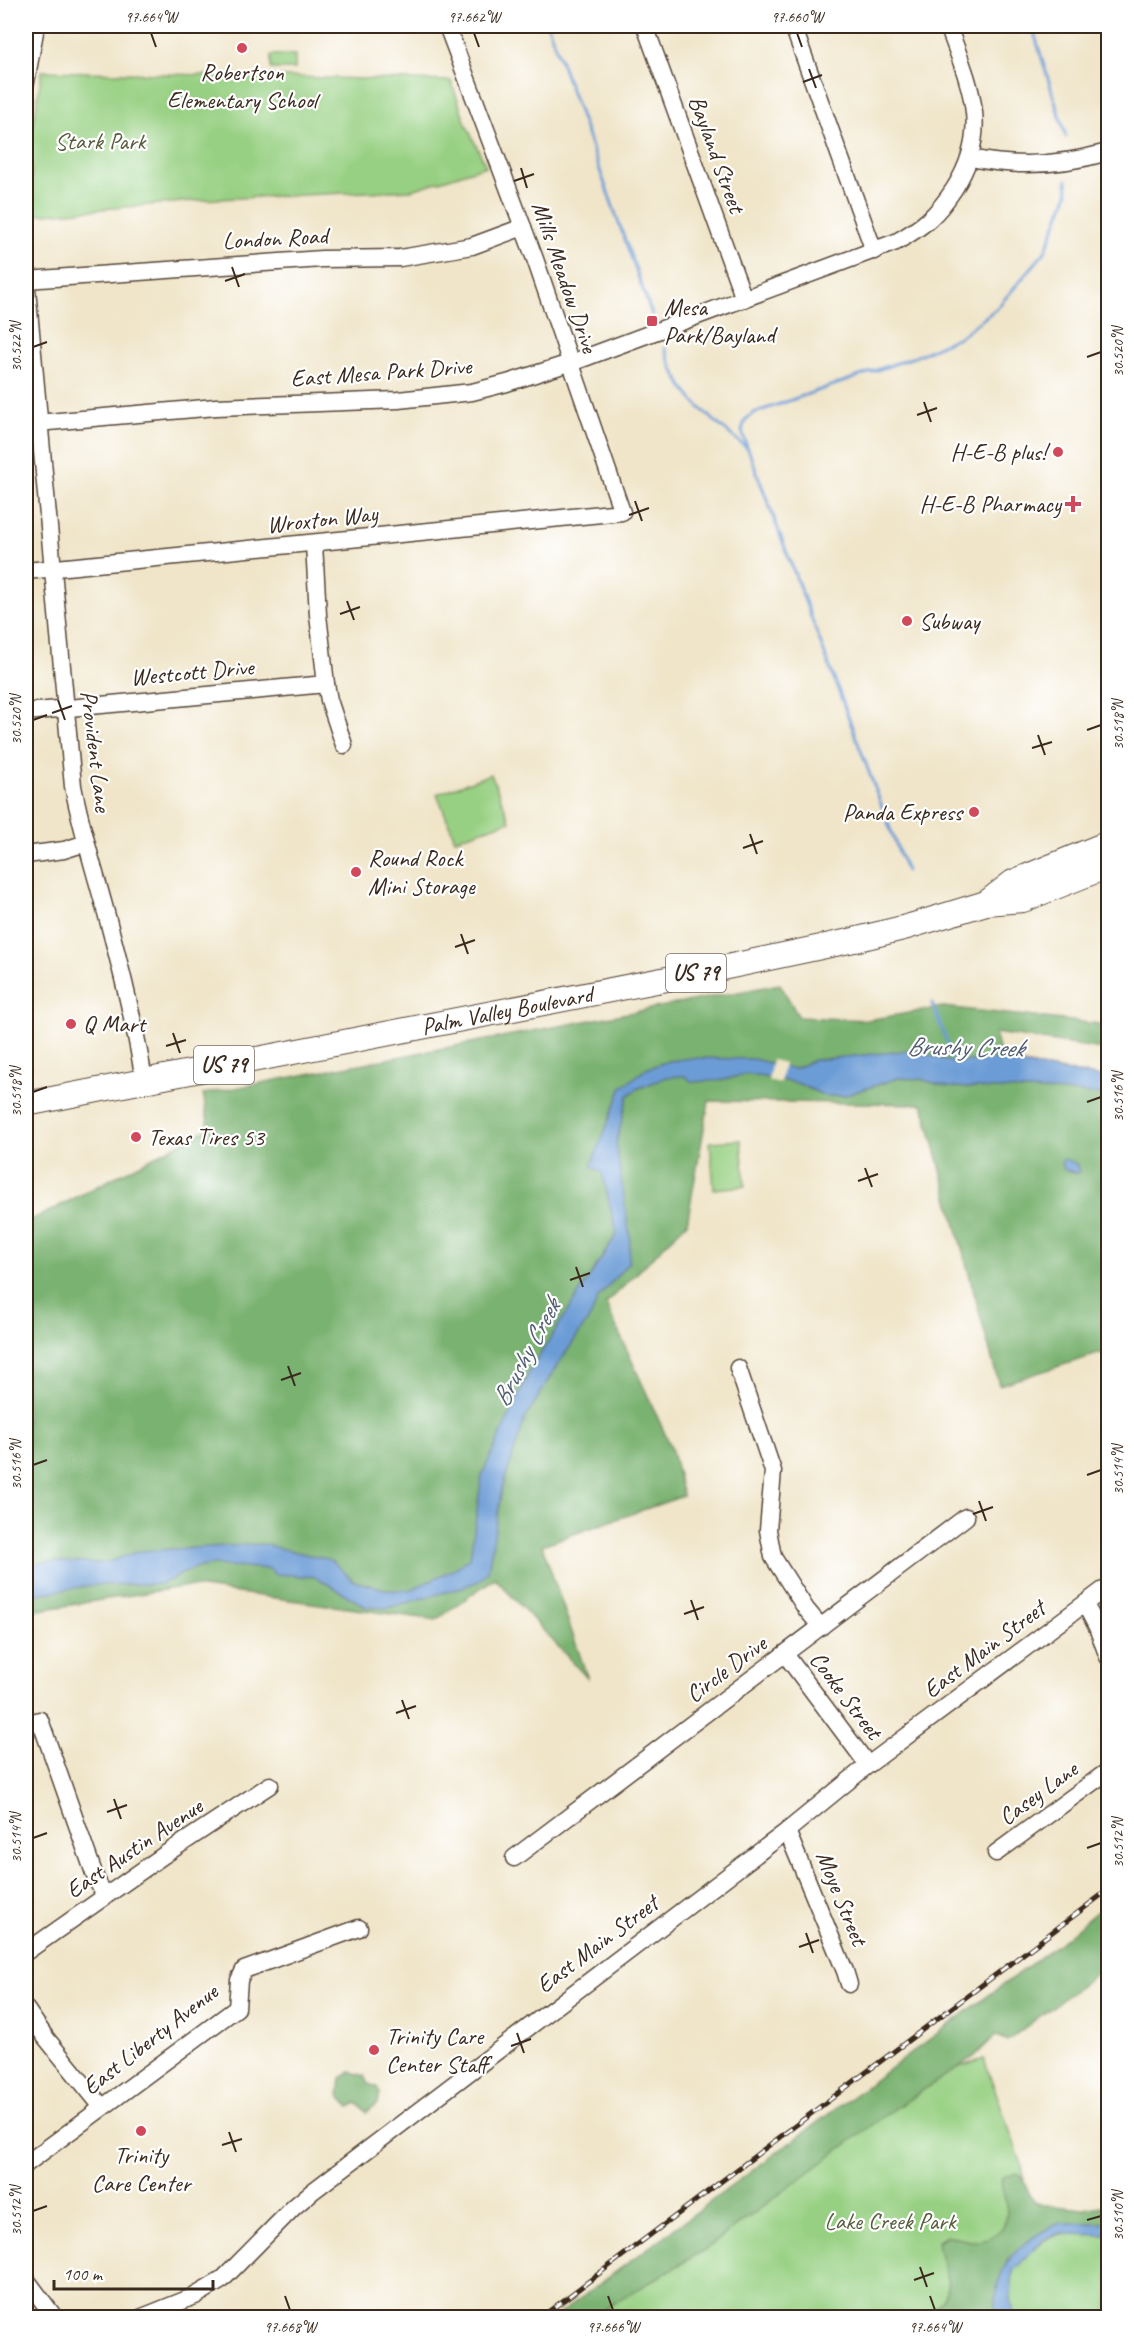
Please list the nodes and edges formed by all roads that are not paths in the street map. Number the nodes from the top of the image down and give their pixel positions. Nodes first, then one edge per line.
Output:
1 (36, 26) edge
2 (447, 26) edge
3 (645, 26) edge
4 (793, 26) edge
5 (948, 26) edge
6 (26, 82) edge
7 (1108, 152) edge
8 (971, 158) junction
9 (523, 227) junction
10 (874, 251) junction
11 (26, 279) edge
12 (744, 299) junction
13 (570, 363) junction
14 (32, 424) edge
15 (622, 512) joint
16 (314, 544) junction
17 (53, 568) junction
18 (26, 570) edge
19 (326, 684) junction
20 (66, 708) junction
21 (26, 712) edge
22 (344, 745) dead end
23 (86, 843) junction
24 (1108, 843) edge
25 (26, 855) edge
26 (1108, 866) edge
27 (986, 903) junction
28 (144, 1081) junction
29 (26, 1104) edge
30 (738, 1368) dead end
31 (966, 1517) dead end
32 (1107, 1586) edge
33 (1085, 1604) junction
34 (821, 1627) junction
35 (785, 1654) junction
36 (1108, 1657) edge
37 (33, 1722) edge
38 (868, 1765) junction
39 (1108, 1771) edge
40 (270, 1785) dead end
41 (787, 1831) junction
42 (996, 1853) dead end
43 (514, 1858) dead end
44 (105, 1896) junction
45 (359, 1928) dead end
46 (26, 1952) edge
47 (849, 1984) dead end
48 (26, 2009) edge
49 (102, 2107) junction
50 (26, 2164) edge
51 (26, 2278) edge
52 (55, 2318) edge
53 (140, 2318) edge

1 - 6 street
2 - 9 street, Mills Meadow Drive
3 - 12 street, Bayland Street
4 - 10 street
5 - 8 street, East Mesa Park Drive
7 - 8 street
8 - 10 street, East Mesa Park Drive
9 - 11 street, London Road
9 - 13 street, Mills Meadow Drive
10 - 12 street, East Mesa Park Drive
11 - 14 street, Provident Lane
12 - 13 street, East Mesa Park Drive
13 - 14 street, East Mesa Park Drive
13 - 15 street, Mills Meadow Drive
14 - 17 street, Provident Lane
15 - 16 street, Wroxton Way
16 - 17 street, Wroxton Way
16 - 19 street
17 - 18 street, Wroxton Way
17 - 20 street, Provident Lane
19 - 20 street, Westcott Drive
19 - 22 street
20 - 21 street, Westcott Drive
20 - 23 street, Provident Lane
23 - 25 street
23 - 28 street, Provident Lane
24 - 27 highway, Palm Valley Boulevard / US 79
26 - 27 highway, Palm Valley Boulevard / US 79
27 - 28 highway, Palm Valley Boulevard / US 79
28 - 29 highway, Palm Valley Boulevard / US 79
30 - 34 street
31 - 34 street, Circle Drive
32 - 33 street, East Main Street
33 - 36 street
33 - 38 street, East Main Street
34 - 35 street, Circle Drive
35 - 38 street, Cooke Street
35 - 43 street, Circle Drive
37 - 44 street
38 - 41 street, East Main Street
39 - 42 street, Casey Lane
40 - 44 street, East Austin Avenue
41 - 47 street, Moye Street
41 - 53 street, East Main Street
44 - 46 street, East Austin Avenue
45 - 49 street, East Liberty Avenue
48 - 49 street
49 - 50 street, East Liberty Avenue
51 - 52 street

